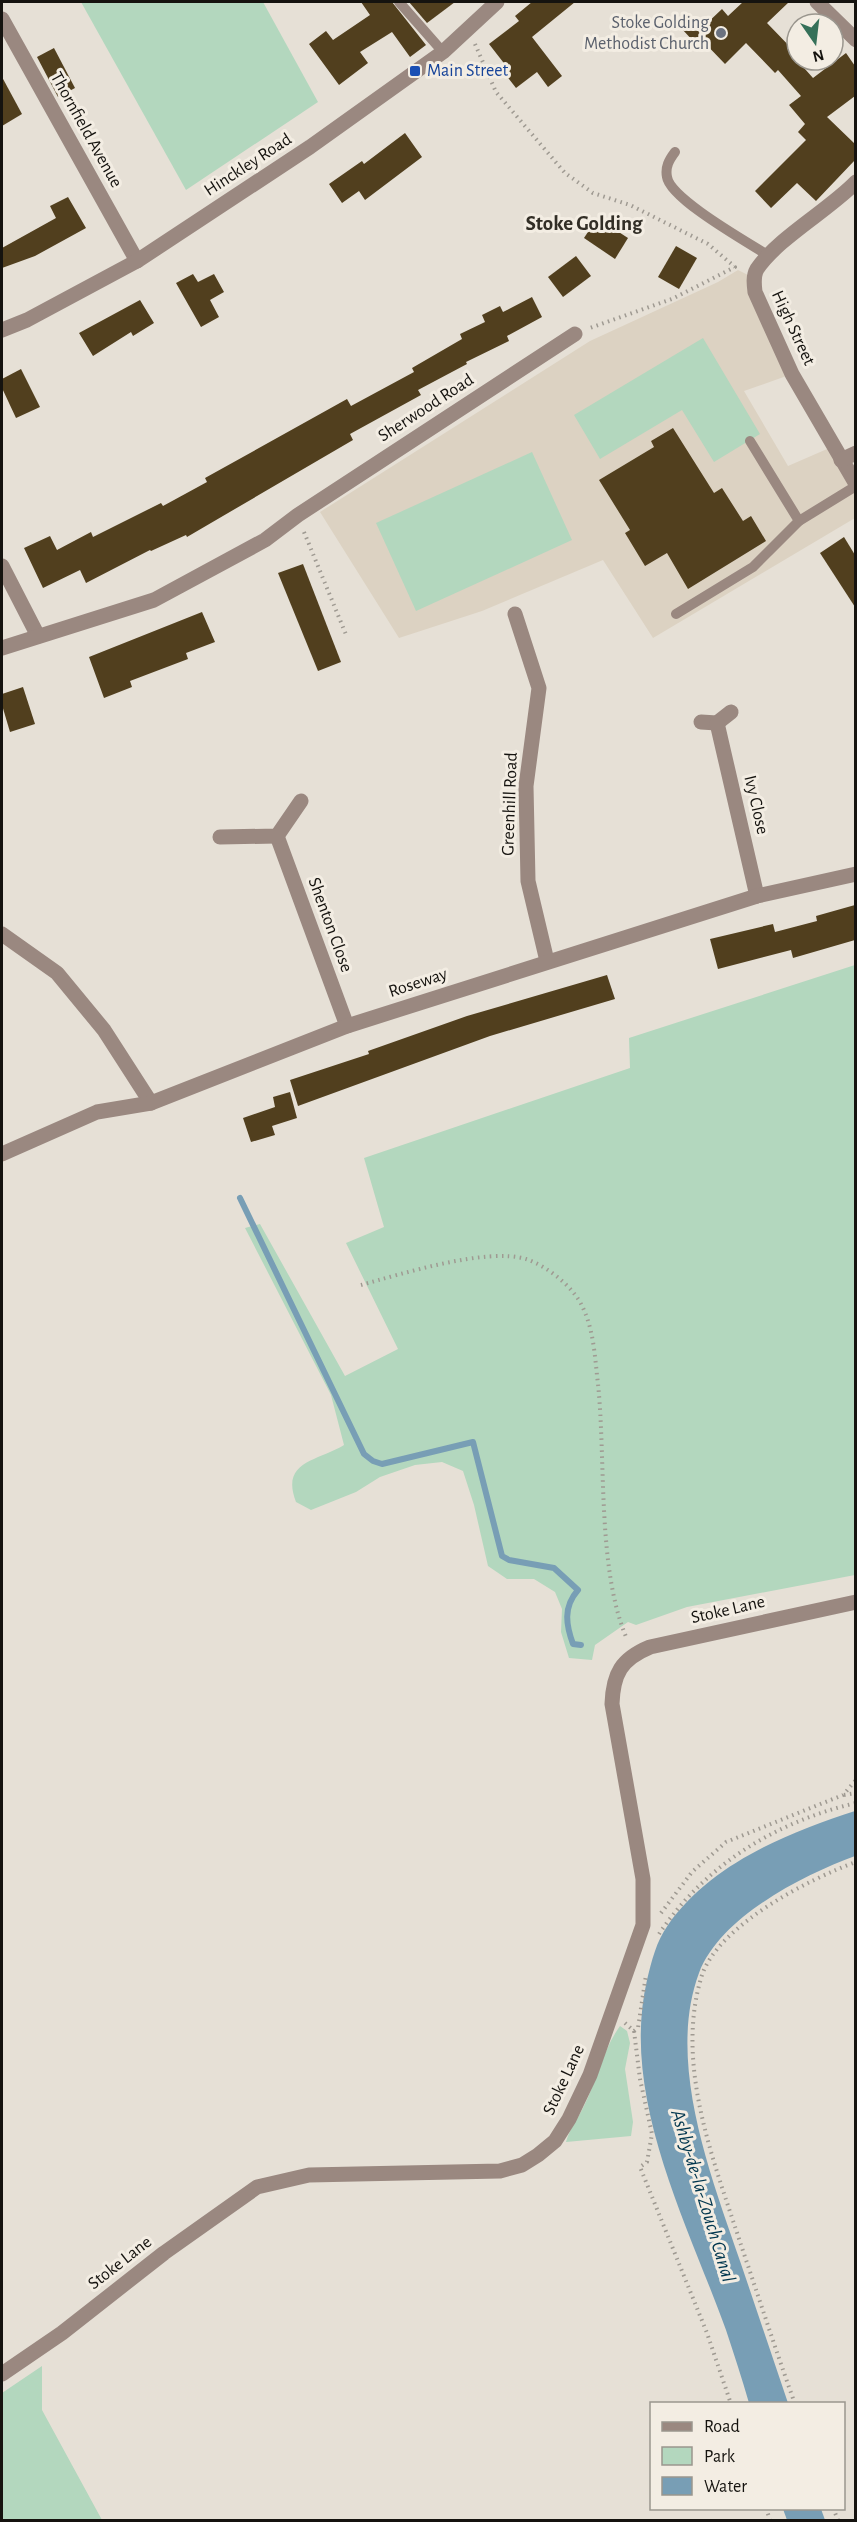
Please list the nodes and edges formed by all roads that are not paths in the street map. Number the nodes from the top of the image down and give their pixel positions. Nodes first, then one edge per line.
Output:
1 (399, 2) edge
2 (496, 2) edge
3 (817, 2) edge
4 (2, 19) edge
5 (855, 40) edge
6 (443, 52) junction
7 (675, 152) dead end
8 (855, 182) edge
9 (769, 256) junction
10 (137, 261) junction
11 (2, 330) edge
12 (575, 333) road end
13 (750, 441) dead end
14 (855, 453) edge
15 (841, 460) junction
16 (855, 485) edge
17 (799, 521) junction
18 (2, 566) edge
19 (515, 614) dead end
20 (676, 614) dead end
21 (38, 636) junction
22 (2, 648) edge
23 (731, 712) dead end
24 (701, 722) dead end
25 (717, 723) junction
26 (301, 801) dead end
27 (277, 836) junction
28 (220, 837) dead end
29 (855, 874) edge
30 (757, 896) junction
31 (2, 934) edge
32 (547, 962) junction
33 (347, 1026) junction
34 (151, 1103) junction
35 (2, 1155) edge
36 (855, 1602) edge
37 (2, 2374) edge

1 - 6 lane
2 - 6 street, Hinckley Road
3 - 5 street
4 - 10 street, Thornfield Avenue
6 - 10 street, Hinckley Road
7 - 9 lane
8 - 9 street, High Street
9 - 15 street, High Street
10 - 11 street, Hinckley Road
12 - 21 street, Sherwood Road
13 - 17 lane
14 - 15 street
15 - 16 street, High Street
16 - 17 lane
17 - 20 lane
18 - 21 street
19 - 32 street, Greenhill Road
21 - 22 street, Sherwood Road
23 - 25 street
24 - 25 street
25 - 30 street, Ivy Close
26 - 27 street
27 - 28 street
27 - 33 street, Shenton Close
29 - 30 street, Roseway
30 - 32 street, Roseway
31 - 34 street
32 - 33 street, Roseway
33 - 34 street, Roseway
34 - 35 street, Roseway
36 - 37 street, Stoke Lane

